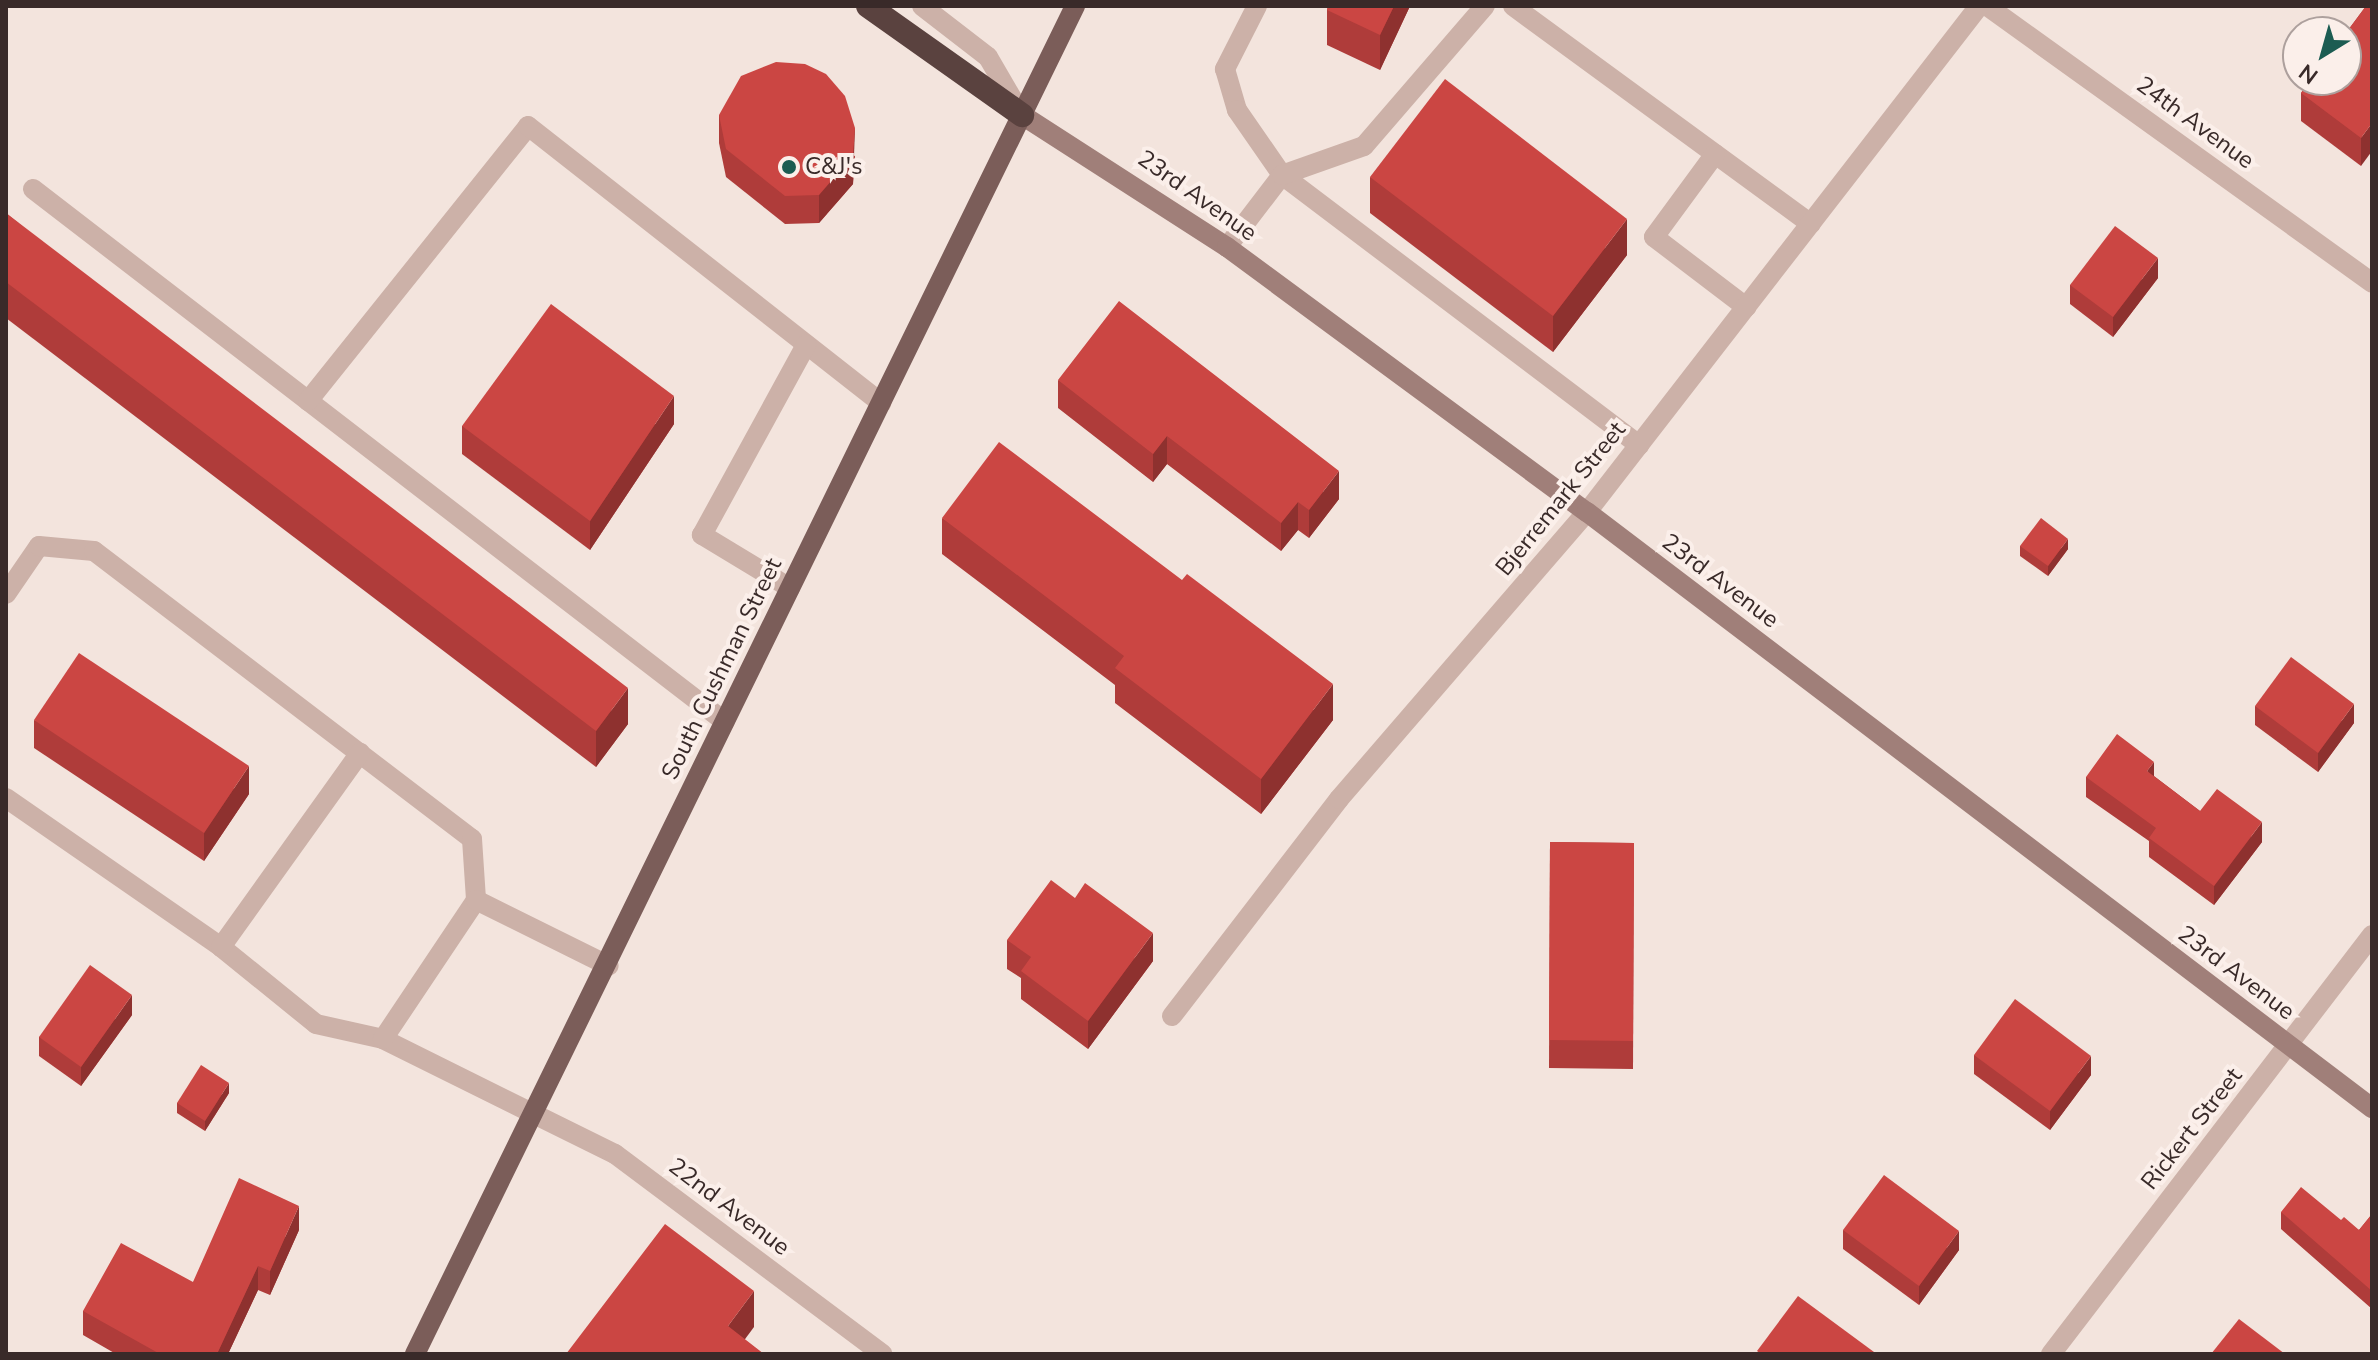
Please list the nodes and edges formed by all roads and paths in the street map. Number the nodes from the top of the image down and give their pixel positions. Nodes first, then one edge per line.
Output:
1 (868, 6) edge
2 (922, 6) edge
3 (1075, 6) edge
4 (1485, 6) edge
5 (1513, 6) edge
6 (1979, 6) edge
7 (1987, 6) edge
8 (1251, 8) edge
9 (1022, 115) junction
10 (1715, 154) junction
11 (1282, 175) junction
12 (33, 189) dead end
13 (1811, 224) junction
14 (1227, 247) junction
15 (2372, 283) edge
16 (1746, 307) junction
17 (806, 345) junction
18 (308, 401) junction
19 (881, 403) junction
20 (1639, 445) junction
21 (1587, 512) junction
22 (790, 588) junction
23 (6, 594) edge
24 (725, 722) junction
25 (360, 753) junction
26 (6, 798) edge
27 (476, 900) junction
28 (2372, 935) edge
29 (221, 947) junction
30 (609, 966) junction
31 (1172, 1016) dead end
32 (383, 1039) junction
33 (2289, 1046) junction
34 (2372, 1108) edge
35 (536, 1115) junction
36 (415, 1354) edge
37 (882, 1354) edge
38 (2051, 1354) edge

1 - 9 highway
2 - 9 street
3 - 9 main road, South Cushman Street
4 - 11 street
5 - 10 street
6 - 13 street, Bjerremark Street
7 - 15 street, 24th Avenue
8 - 11 street
9 - 14 street, 23rd Avenue
9 - 19 main road, South Cushman Street
10 - 13 street
10 - 16 street
11 - 14 street
11 - 20 street
12 - 18 street
13 - 16 street, Bjerremark Street
14 - 21 street, 23rd Avenue
16 - 20 street, Bjerremark Street
17 - 18 street
17 - 19 street
17 - 22 street
18 - 24 street
19 - 22 main road, South Cushman Street
20 - 21 street, Bjerremark Street
21 - 31 street, Bjerremark Street
21 - 33 street, 23rd Avenue
22 - 24 main road, South Cushman Street
23 - 25 street
24 - 30 main road, South Cushman Street
25 - 27 street
25 - 29 street
26 - 29 street, 22nd Avenue
27 - 30 street
27 - 32 street
28 - 33 street, Rickert Street
29 - 32 street, 22nd Avenue
30 - 35 main road, South Cushman Street
32 - 35 street, 22nd Avenue
33 - 34 street, 23rd Avenue
33 - 38 street, Rickert Street
35 - 36 main road, South Cushman Street
35 - 37 street, 22nd Avenue

